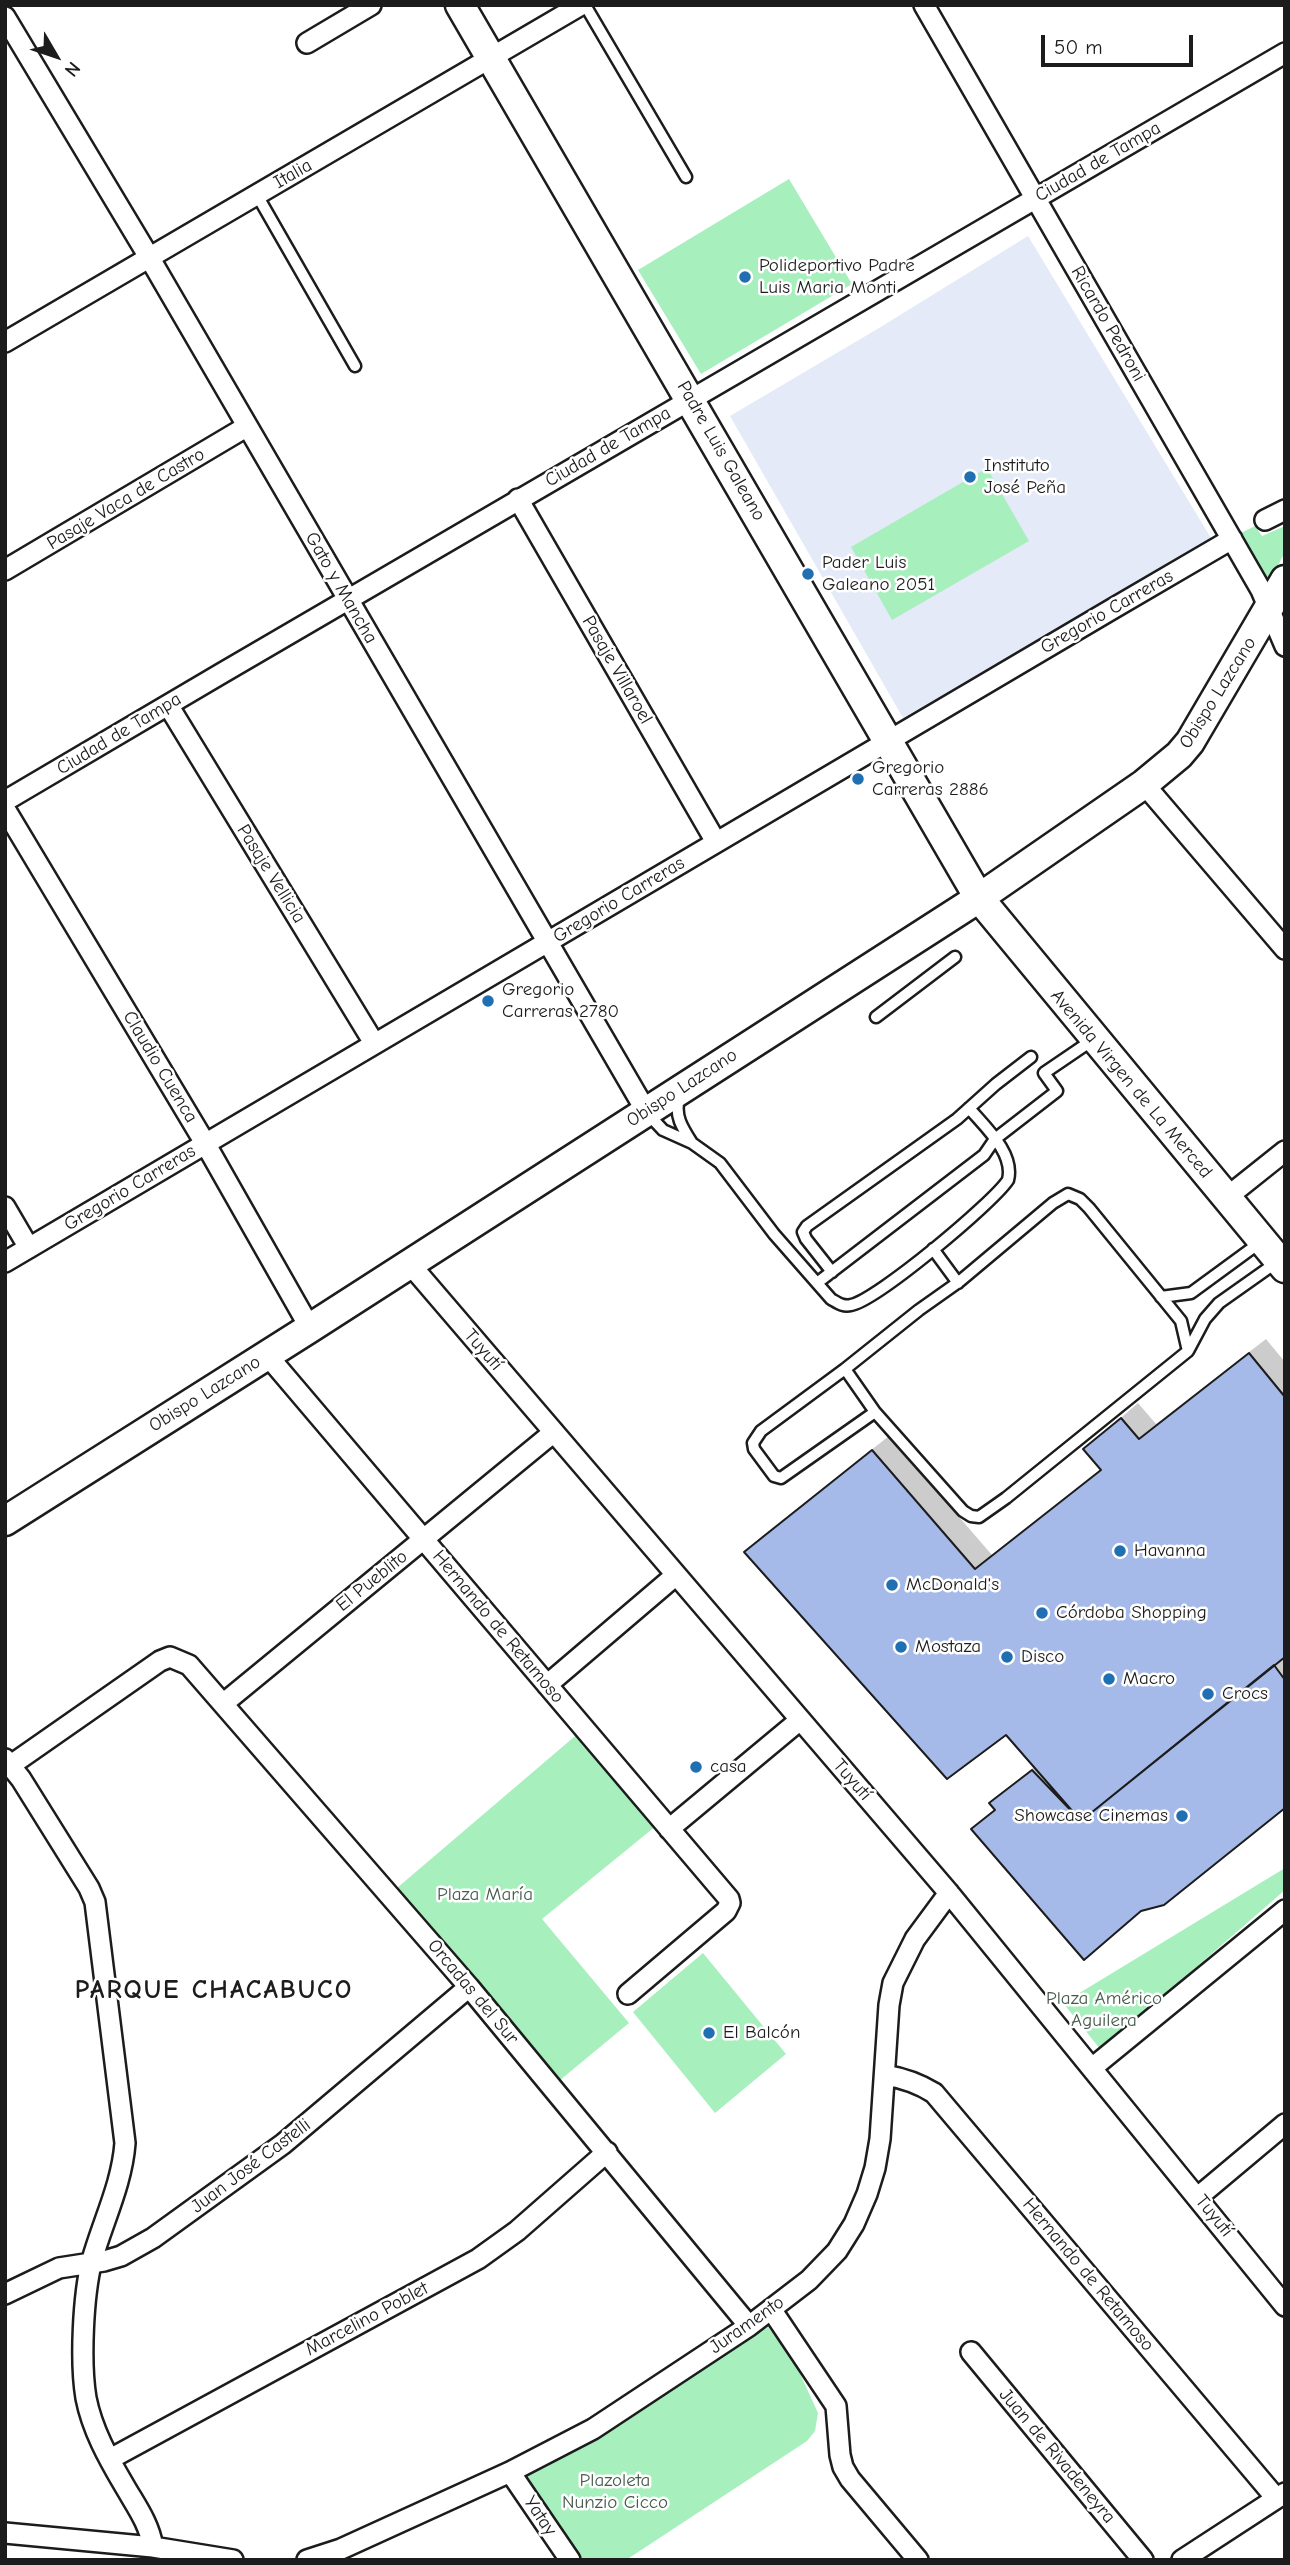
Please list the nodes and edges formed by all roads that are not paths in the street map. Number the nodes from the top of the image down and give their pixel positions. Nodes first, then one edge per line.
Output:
1 (371, 5) edge
2 (460, 5) edge
3 (583, 5) edge
4 (924, 5) edge
5 (5, 17) edge
6 (307, 43) dead end
7 (1285, 52) edge
8 (492, 58) junction
9 (686, 177) dead end
10 (257, 195) junction
11 (1037, 199) junction
12 (149, 257) junction
13 (5, 342) edge
14 (355, 366) dead end
15 (690, 398) junction
16 (246, 428) junction
17 (518, 499) junction
18 (1285, 510) edge
19 (1265, 520) dead end
20 (1232, 539) junction
21 (5, 570) edge
22 (1285, 580) edge
23 (348, 600) junction
24 (1276, 628) edge
25 (167, 705) junction
26 (888, 739) junction
27 (1144, 784) junction
28 (5, 801) edge
29 (5, 808) edge
30 (716, 842) junction
31 (979, 898) junction
32 (548, 943) junction
33 (1285, 949) edge
34 (955, 957) dead end
35 (876, 1017) dead end
36 (1094, 1039) junction
37 (373, 1044) junction
38 (1031, 1057) dead end
39 (682, 1088) junction
40 (969, 1108) junction
41 (646, 1111) junction
42 (995, 1139) junction
43 (205, 1143) junction
44 (692, 1143) junction
45 (1285, 1151) edge
46 (1226, 1198) junction
47 (5, 1207) edge
48 (29, 1248) junction
49 (933, 1249) junction
50 (1275, 1256) edge
51 (5, 1262) edge
52 (409, 1263) junction
53 (832, 1272) junction
54 (817, 1283) junction
55 (958, 1283) junction
56 (1161, 1297) junction
57 (310, 1328) junction
58 (1188, 1351) junction
59 (267, 1355) junction
60 (845, 1369) junction
61 (875, 1412) junction
62 (554, 1432) junction
63 (5, 1521) edge
64 (424, 1538) junction
65 (676, 1575) junction
66 (547, 1685) junction
67 (224, 1703) junction
68 (800, 1720) junction
69 (8, 1762) edge
70 (669, 1829) junction
71 (949, 1893) junction
72 (1285, 1910) edge
73 (469, 1987) junction
74 (628, 1994) dead end
75 (1092, 2068) junction
76 (885, 2075) junction
77 (1285, 2124) edge
78 (607, 2152) junction
79 (1198, 2197) junction
80 (92, 2263) junction
81 (5, 2294) edge
82 (1285, 2305) edge
83 (771, 2309) junction
84 (749, 2326) junction
85 (971, 2352) dead end
86 (110, 2459) junction
87 (510, 2472) junction
88 (1280, 2495) edge
89 (5, 2533) edge
90 (153, 2547) junction
91 (314, 2559) edge
92 (233, 2560) edge
93 (570, 2560) edge
94 (918, 2560) edge
95 (1143, 2560) edge
96 (1182, 2560) edge

1 - 6 street
2 - 8 main road, Padre Luis Galeano
3 - 8 street, Italia
3 - 9 lane
4 - 11 street, Ricardo Pedroni
5 - 12 street, Gato y Mancha
7 - 11 street, Ciudad de Tampa
8 - 10 street, Italia
8 - 15 main road, Padre Luis Galeano
10 - 12 street, Italia
10 - 14 lane
11 - 15 street, Ciudad de Tampa
11 - 20 street, Ricardo Pedroni
12 - 13 street, Italia
12 - 16 street, Gato y Mancha
15 - 17 street, Ciudad de Tampa
15 - 26 main road, Padre Luis Galeano
16 - 21 street, Pasaje Vaca de Castro
16 - 23 street, Gato y Mancha
17 - 23 street, Ciudad de Tampa
17 - 30 street, Pasaje Villaroel
18 - 19 street
20 - 24 street, Ricardo Pedroni
20 - 26 street, Gregorio Carreras
22 - 24 main road, Obispo Lazcano
23 - 25 street, Ciudad de Tampa
23 - 32 street, Gato y Mancha
24 - 27 main road, Obispo Lazcano
25 - 28 street, Ciudad de Tampa
25 - 37 street, Pasaje Vellicia
26 - 30 street, Gregorio Carreras
26 - 31 main road, Padre Luis Galeano
27 - 31 main road, Obispo Lazcano
27 - 33 street
29 - 43 street, Claudio Cuenca
30 - 32 street, Gregorio Carreras
31 - 36 main road, Avenida Virgen de La Merced
31 - 39 main road, Obispo Lazcano
32 - 37 street, Gregorio Carreras
32 - 41 street, Gato y Mancha
34 - 35 lane
36 - 42 lane
36 - 46 main road, Avenida Virgen de La Merced
37 - 43 street, Gregorio Carreras
38 - 40 lane
39 - 41 main road, Obispo Lazcano
39 - 44 lane, Gato y Mancha
40 - 42 lane
40 - 53 lane
41 - 44 lane, Gato y Mancha
41 - 52 main road, Obispo Lazcano
42 - 49 lane
42 - 53 lane
43 - 48 street, Gregorio Carreras
43 - 57 street, Claudio Cuenca
44 - 54 lane, Gato y Mancha
45 - 46 street
46 - 50 main road, Avenida Virgen de La Merced
47 - 48 street
48 - 51 street, Gregorio Carreras
49 - 54 lane, Gato y Mancha
49 - 55 lane
50 - 56 lane
50 - 58 lane
52 - 57 main road, Obispo Lazcano
52 - 62 street, Tuyutí
53 - 54 lane
55 - 56 lane
55 - 60 lane
56 - 58 lane
57 - 59 main road, Obispo Lazcano
58 - 61 lane
59 - 63 main road, Obispo Lazcano
59 - 64 street, Hernando de Retamoso
60 - 61 lane
60 - 61 lane
62 - 64 street, El Pueblito
62 - 65 street, Tuyutí
64 - 66 street, Hernando de Retamoso
64 - 67 street, El Pueblito
65 - 66 street
65 - 68 street, Tuyutí
66 - 70 street, Hernando de Retamoso
67 - 69 street, Orcadas del Sur
67 - 73 street, Orcadas del Sur
68 - 70 street
68 - 71 street, Tuyutí
69 - 80 street
70 - 74 street, Hernando de Retamoso
71 - 75 street, Tuyutí
71 - 76 street, Juramento
72 - 75 street
73 - 78 street, Orcadas del Sur
73 - 80 street, Juan José Castelli
75 - 79 street, Tuyutí
76 - 83 street, Juramento
76 - 88 street, Hernando de Retamoso
77 - 79 street
78 - 84 street, Orcadas del Sur
78 - 86 street, Marcelino Poblet
79 - 82 street, Tuyutí
80 - 81 street, Juan José Castelli
80 - 86 street
83 - 84 street, Juramento
83 - 94 street
84 - 87 street, Juramento
85 - 95 street, Juan de Rivadeneyra
86 - 90 street
87 - 91 street, Juramento
87 - 93 street, Yatay
88 - 96 street
89 - 90 street
90 - 92 street

